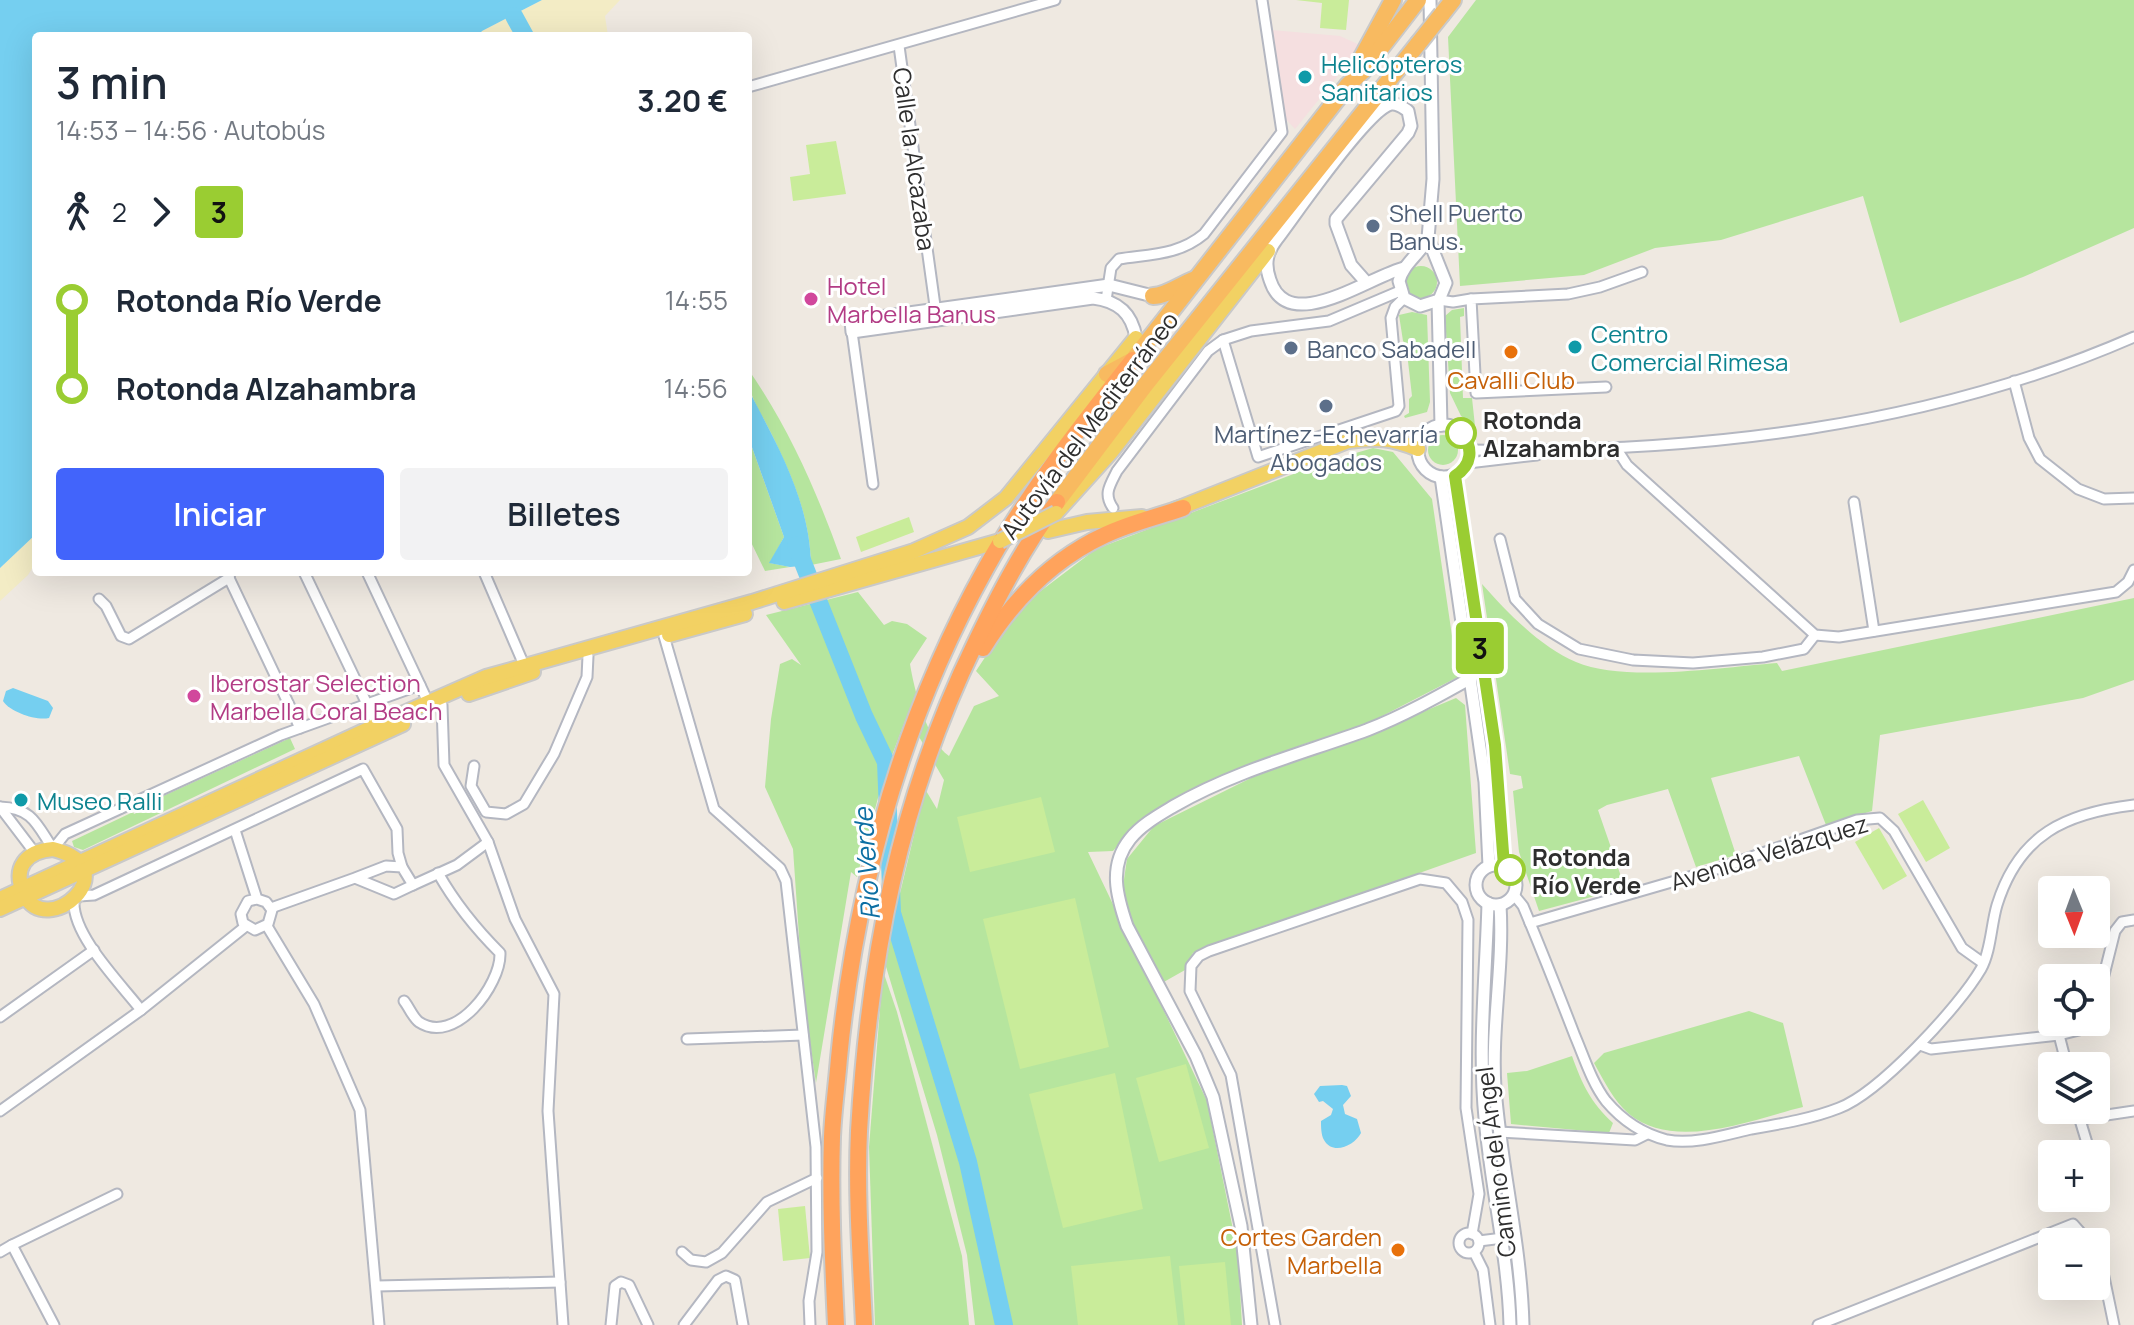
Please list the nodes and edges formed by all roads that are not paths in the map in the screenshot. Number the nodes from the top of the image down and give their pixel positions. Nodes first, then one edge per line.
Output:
1 (1055, 0) edge
2 (1262, 0) edge
3 (1393, 0) edge
4 (1453, 0) edge
5 (1421, 1) edge
6 (899, 46) junction
7 (1407, 60) junction
8 (1348, 85) junction
9 (752, 86) edge
10 (1367, 122) junction
11 (1428, 238) junction
12 (1268, 251) junction
13 (1407, 265) junction
14 (1438, 265) junction
15 (1642, 272) dead end
16 (1195, 279) junction
17 (1366, 282) junction
18 (1109, 285) junction
19 (1402, 295) junction
20 (1066, 296) junction
21 (1153, 296) joint
22 (1440, 299) junction
23 (1466, 299) junction
24 (1106, 300) junction
25 (1420, 306) junction
26 (936, 314) junction
27 (851, 326) joint
28 (1437, 332) junction
29 (2134, 337) edge
30 (1223, 340) junction
31 (1136, 350) junction
32 (1107, 374) joint
33 (2014, 381) junction
34 (1606, 387) dead end
35 (1441, 425) junction
36 (1616, 448) junction
37 (1418, 449) junction
38 (1471, 450) junction
39 (1572, 451) junction
40 (1468, 463) junction
41 (1455, 476) junction
42 (1441, 477) junction
43 (873, 484) dead end
44 (2134, 498) edge
45 (1854, 502) dead end
46 (1057, 507) junction
47 (1113, 508) dead end
48 (1183, 508) junction
49 (1500, 539) dead end
50 (1000, 541) junction
51 (2134, 570) edge
52 (227, 576) edge
53 (229, 576) edge
54 (306, 576) edge
55 (369, 576) edge
56 (486, 576) edge
57 (858, 576) junction
58 (99, 599) dead end
59 (753, 606) junction
60 (1874, 631) junction
61 (1815, 635) junction
62 (664, 636) junction
63 (588, 656) junction
64 (524, 665) junction
65 (959, 677) junction
66 (1471, 678) junction
67 (420, 685) junction
68 (435, 703) junction
69 (368, 705) junction
70 (377, 725) junction
71 (300, 728) junction
72 (474, 766) dead end
73 (2134, 805) edge
74 (0, 807) edge
75 (235, 830) junction
76 (488, 842) junction
77 (53, 849) junction
78 (35, 853) junction
79 (1489, 866) junction
80 (1504, 866) junction
81 (402, 867) junction
82 (82, 868) junction
83 (438, 873) junction
84 (355, 878) junction
85 (413, 885) junction
86 (24, 894) junction
87 (1514, 895) junction
88 (76, 898) junction
89 (0, 899) edge
90 (257, 899) junction
91 (1494, 904) junction
92 (53, 908) junction
93 (271, 908) junction
94 (0, 909) edge
95 (2134, 920) edge
96 (1530, 923) junction
97 (78, 924) junction
98 (246, 926) junction
99 (267, 926) junction
100 (94, 950) junction
101 (1983, 963) junction
102 (2107, 964) edge
103 (404, 1001) dead end
104 (141, 1010) junction
105 (0, 1017) edge
106 (803, 1035) junction
107 (2050, 1036) edge
108 (687, 1039) dead end
109 (1920, 1045) junction
110 (0, 1111) edge
111 (2134, 1111) edge
112 (2110, 1112) edge
113 (1499, 1132) junction
114 (1647, 1134) junction
115 (817, 1178) junction
116 (117, 1194) dead end
117 (1475, 1237) junction
118 (1503, 1238) junction
119 (2038, 1238) edge
120 (12, 1245) junction
121 (0, 1252) edge
122 (682, 1252) dead end
123 (1474, 1252) junction
124 (560, 1282) junction
125 (377, 1286) junction
126 (2108, 1300) edge
127 (54, 1325) edge
128 (379, 1325) edge
129 (563, 1325) edge
130 (611, 1325) edge
131 (648, 1325) edge
132 (684, 1325) edge
133 (743, 1325) edge
134 (810, 1325) edge
135 (836, 1325) edge
136 (864, 1325) edge
137 (1251, 1325) edge
138 (1275, 1325) edge
139 (1490, 1325) edge
140 (1510, 1325) edge
141 (1523, 1325) edge
142 (1818, 1325) edge
143 (2114, 1325) edge

1 - 6 street
2 - 18 street
3 - 8 highway
4 - 7 highway, Autovía del Mediterráneo, bridge
5 - 8 highway, Autovía del Mediterráneo
5 - 11 street
6 - 9 street
6 - 26 street, Calle la Alcazaba
7 - 10 highway
7 - 46 highway, Autovía del Mediterráneo
8 - 16 highway, Autovía del Mediterráneo
10 - 12 street
10 - 17 street
11 - 13 street
11 - 14 street
12 - 17 street
12 - 46 main road
13 - 14 street
13 - 17 street
13 - 19 street
14 - 22 street
15 - 23 street
16 - 21 highway
16 - 31 highway, Autovía del Mediterráneo
18 - 20 street
18 - 21 street
18 - 24 street
19 - 25 street
19 - 30 street
19 - 30 street
20 - 24 street
20 - 26 street
22 - 23 street
22 - 25 street
22 - 28 street
23 - 34 street
24 - 31 street
25 - 28 street
26 - 27 street
27 - 43 street
28 - 35 street
29 - 33 street
30 - 47 street
31 - 32 highway
31 - 135 highway, Autovía del Mediterráneo
32 - 57 main road
33 - 36 street
33 - 44 street
35 - 37 street
35 - 38 street
36 - 39 street
36 - 61 street
37 - 42 street
37 - 48 main road
38 - 39 street
38 - 40 street
39 - 40 street
40 - 41 street
41 - 42 street
41 - 80 street
42 - 66 street
45 - 60 street
46 - 50 main road, bridge
46 - 65 highway, Autovía del Mediterráneo
48 - 50 main road, bridge
48 - 65 highway
49 - 61 street
50 - 57 main road
51 - 60 street
52 - 58 street
53 - 71 street
54 - 69 street
55 - 67 street
56 - 64 street
57 - 59 main road
59 - 62 main road
59 - 64 main road
60 - 61 street
62 - 63 main road
62 - 106 street
63 - 68 main road
63 - 72 street
64 - 68 main road
65 - 136 highway, Autovía del Mediterráneo
66 - 79 street
66 - 137 street
67 - 68 street
67 - 69 street
68 - 70 main road
68 - 76 street
68 - 82 main road
69 - 70 street
69 - 71 street
70 - 82 main road
71 - 77 street
73 - 101 street
74 - 77 street
74 - 78 street
75 - 81 street
75 - 88 street
75 - 90 street
76 - 83 street
76 - 124 street
77 - 78 main road
77 - 82 main road
78 - 86 main road
79 - 80 street
79 - 91 street
80 - 87 street
81 - 84 street
81 - 85 street
82 - 86 main road
82 - 88 main road
83 - 85 street
83 - 103 street
84 - 85 street
84 - 93 street
86 - 89 main road
86 - 92 main road
86 - 94 main road
87 - 91 street
87 - 96 street
88 - 92 main road
88 - 97 street
90 - 93 street
90 - 98 street
91 - 113 street, Camino del Ángel
91 - 118 street, Camino del Ángel
92 - 97 street
93 - 99 street
95 - 102 street
96 - 101 street, Avenida Velázquez
96 - 114 street
97 - 100 street
98 - 99 street
98 - 104 street
99 - 125 street
100 - 104 street
100 - 105 street
101 - 109 street
104 - 110 street
106 - 108 street
106 - 115 street
107 - 109 street
109 - 114 street
111 - 112 street
113 - 114 street
113 - 141 street, Camino del Ángel
115 - 122 street
115 - 134 street
116 - 120 street
117 - 118 street
117 - 123 street
117 - 123 street
117 - 138 street
118 - 140 street, Camino del Ángel
119 - 142 street
120 - 121 street
120 - 127 street
123 - 139 street
124 - 125 street
124 - 129 street
125 - 128 street
126 - 143 street
130 - 131 street
132 - 133 street

